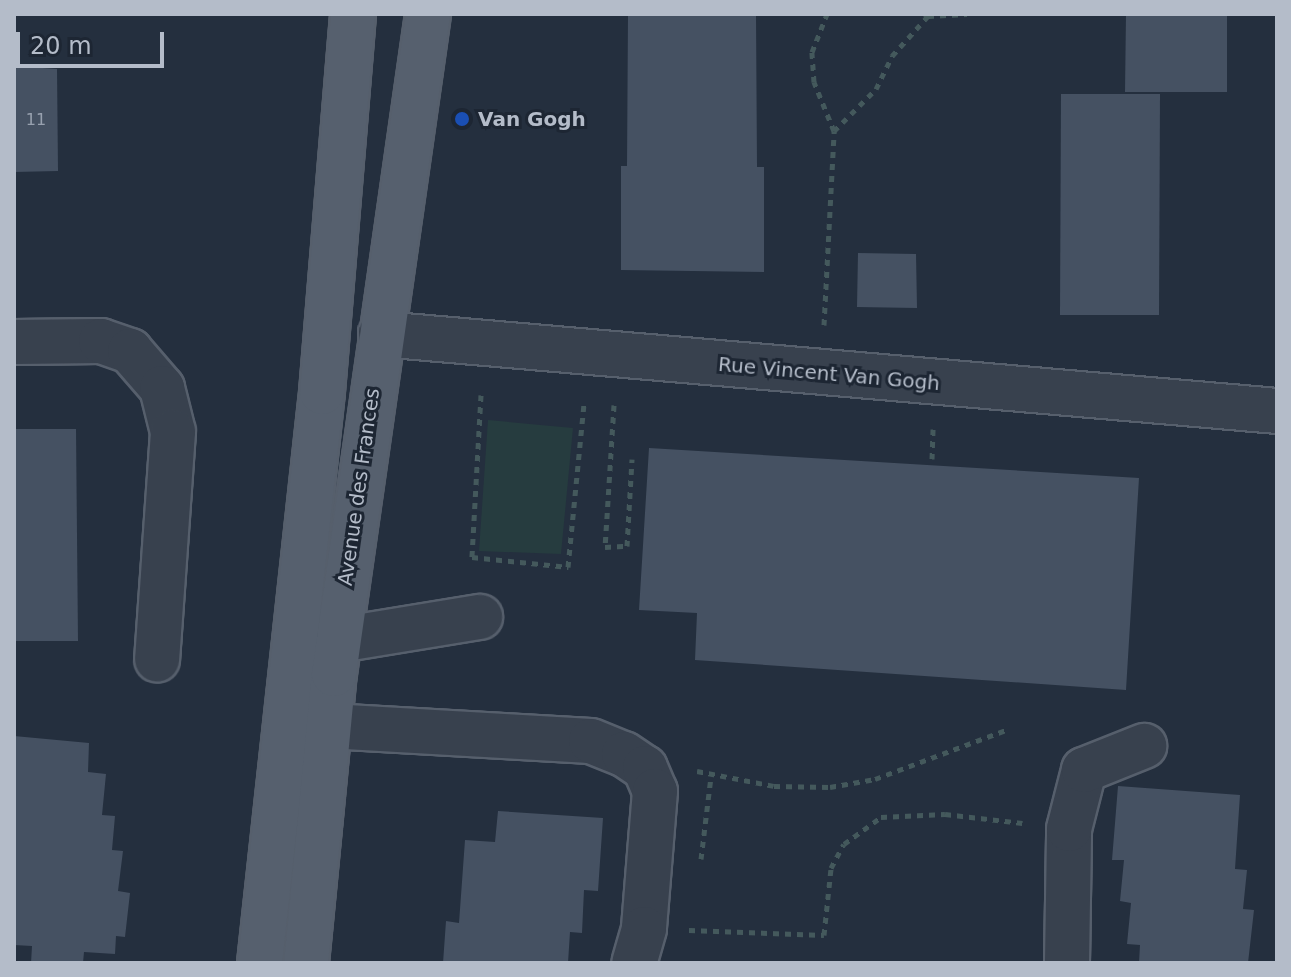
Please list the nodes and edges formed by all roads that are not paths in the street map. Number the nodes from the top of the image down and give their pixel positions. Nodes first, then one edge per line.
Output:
1 (353, 14) edge
2 (428, 14) edge
3 (381, 334) junction
4 (14, 342) edge
5 (1277, 411) edge
6 (480, 617) dead end
7 (339, 640) junction
8 (157, 659) dead end
9 (329, 726) junction
10 (1144, 746) dead end
11 (639, 946) edge
12 (260, 963) edge
13 (306, 963) edge
14 (1067, 963) edge

1 - 12 main road
2 - 3 main road, Avenue des Frances
3 - 5 street, Rue Vincent Van Gogh
3 - 7 main road, Avenue des Frances
4 - 8 street
6 - 7 street
7 - 9 main road, Avenue des Frances
9 - 11 street
9 - 13 main road, Avenue des Frances
10 - 14 street

